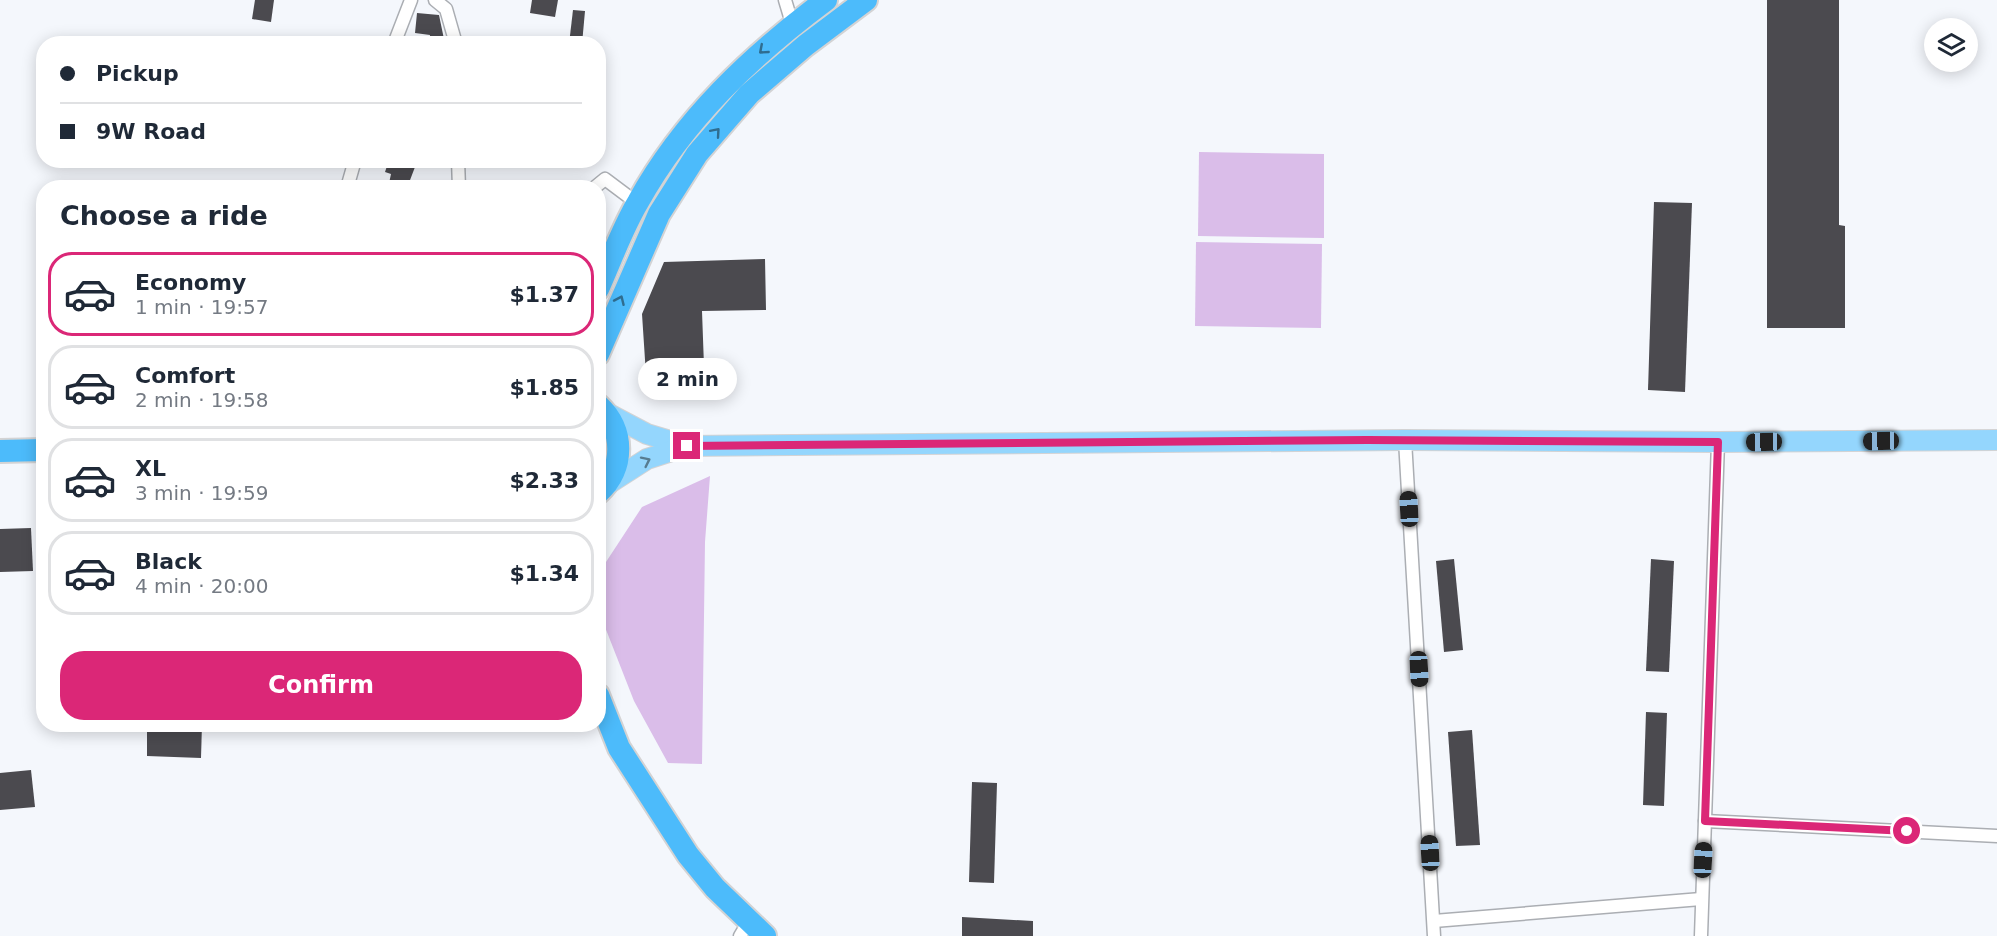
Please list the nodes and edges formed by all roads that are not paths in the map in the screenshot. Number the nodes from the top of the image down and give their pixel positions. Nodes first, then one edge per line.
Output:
1 (411, 0) edge
2 (435, 0) edge
3 (786, 0) edge
4 (826, 0) edge
5 (866, 0) edge
6 (790, 26) junction
7 (397, 36) edge
8 (454, 36) edge
9 (806, 45) junction
10 (604, 180) edge
11 (637, 202) junction
12 (606, 271) edge
13 (606, 335) edge
14 (606, 411) edge
15 (606, 414) edge
16 (1405, 440) junction
17 (1997, 440) edge
18 (1718, 442) junction
19 (687, 446) junction
20 (36, 450) edge
21 (0, 451) edge
22 (606, 484) edge
23 (606, 486) edge
24 (606, 715) edge
25 (1705, 821) junction
26 (1997, 836) edge
27 (1701, 899) junction
28 (1434, 921) junction
29 (745, 928) edge
30 (765, 936) edge
31 (1434, 936) edge
32 (1701, 936) edge

1 - 7 street
2 - 8 street
3 - 6 street
4 - 6 highway
5 - 9 highway
6 - 9 street
6 -> 11 highway
13 -> 9 highway
10 - 11 street
11 - 12 highway
14 - 19 main road
15 - 22 highway
16 - 18 main road
16 - 19 main road
16 - 28 street
17 - 18 main road
18 - 25 street
23 -> 19 main road
20 - 21 highway
24 - 29 highway
25 - 26 street
25 - 27 street
27 - 28 street
27 - 32 street
28 - 31 street
29 - 30 highway

